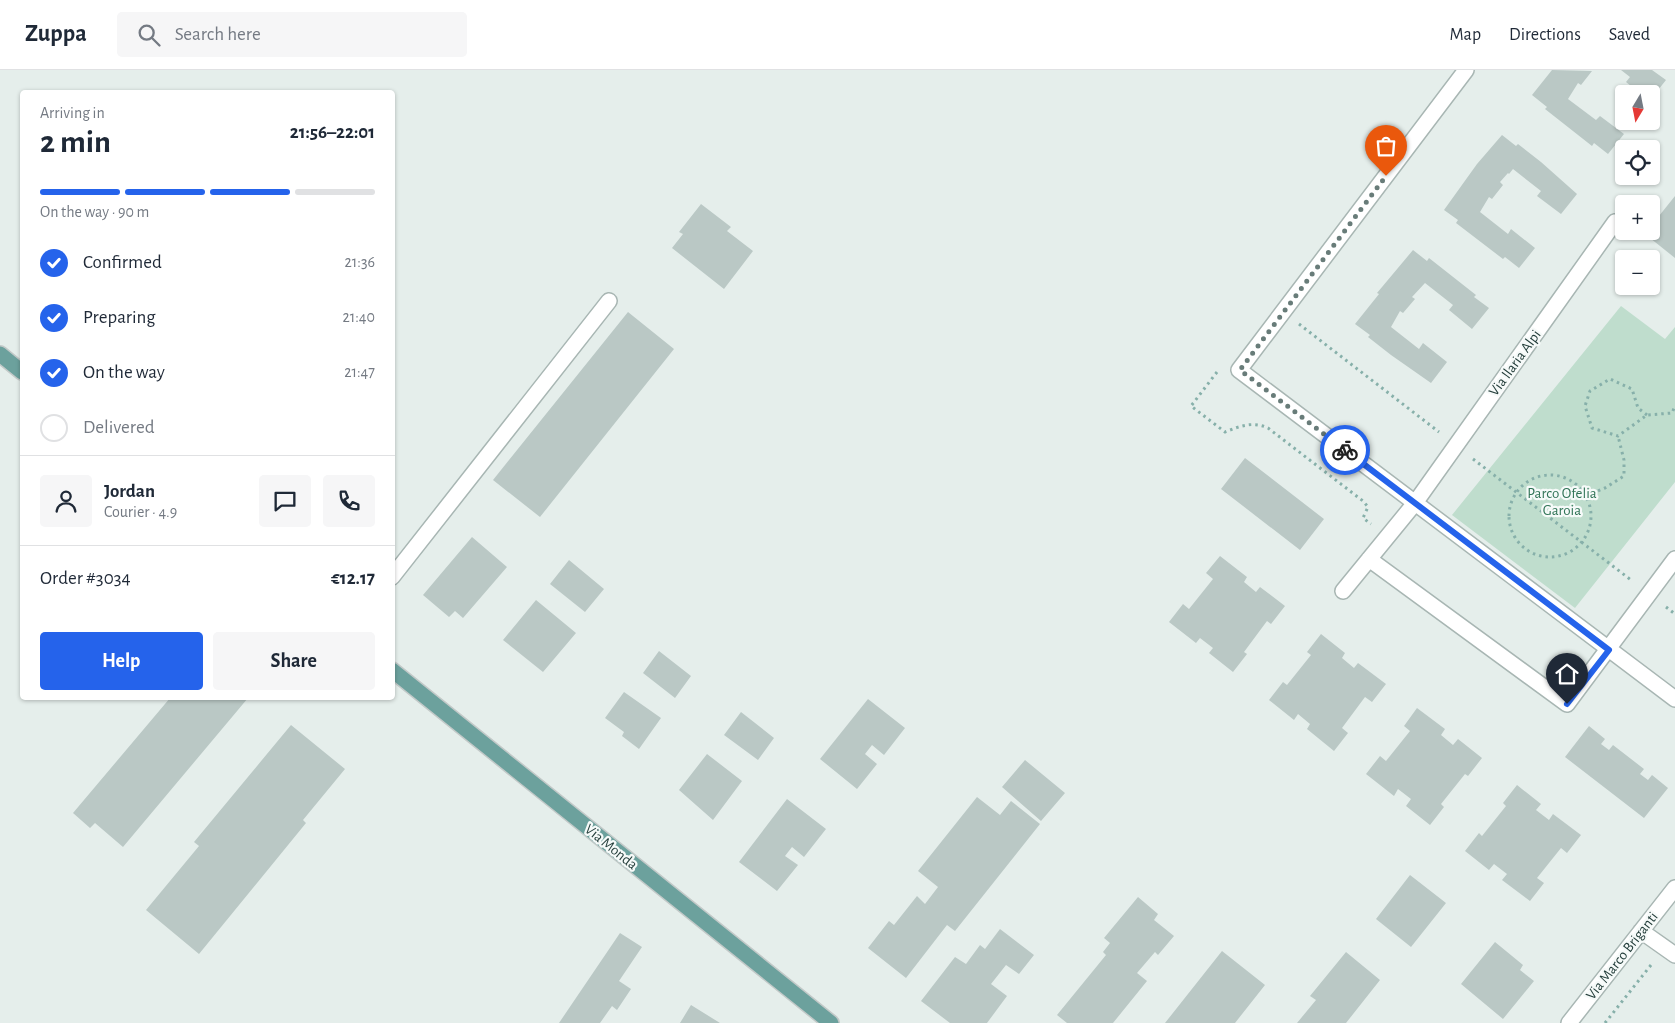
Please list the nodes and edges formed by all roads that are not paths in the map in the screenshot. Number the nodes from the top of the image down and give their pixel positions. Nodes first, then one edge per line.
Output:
1 (1466, 70) edge
2 (1615, 222) dead end
3 (609, 301) dead end
4 (0, 354) edge
5 (20, 370) edge
6 (1415, 503) junction
7 (1369, 559) junction
8 (1675, 559) edge
9 (395, 573) edge
10 (1343, 591) dead end
11 (1609, 650) junction
12 (395, 672) edge
13 (1675, 699) edge
14 (1675, 888) edge
15 (1641, 931) junction
16 (1670, 952) edge
17 (822, 1020) edge
18 (1569, 1023) edge

1 - 6 street
2 - 6 street, Via Ilaria Alpi
3 - 9 street
4 - 5 main road
6 - 7 street, Via Ilaria Alpi
6 - 11 street
7 - 10 street, Via Ilaria Alpi
7 - 11 street
8 - 11 street
11 - 13 street
12 - 17 main road, Via Monda
14 - 15 street, Via Marco Briganti
15 - 16 street
15 - 18 street, Via Marco Briganti

